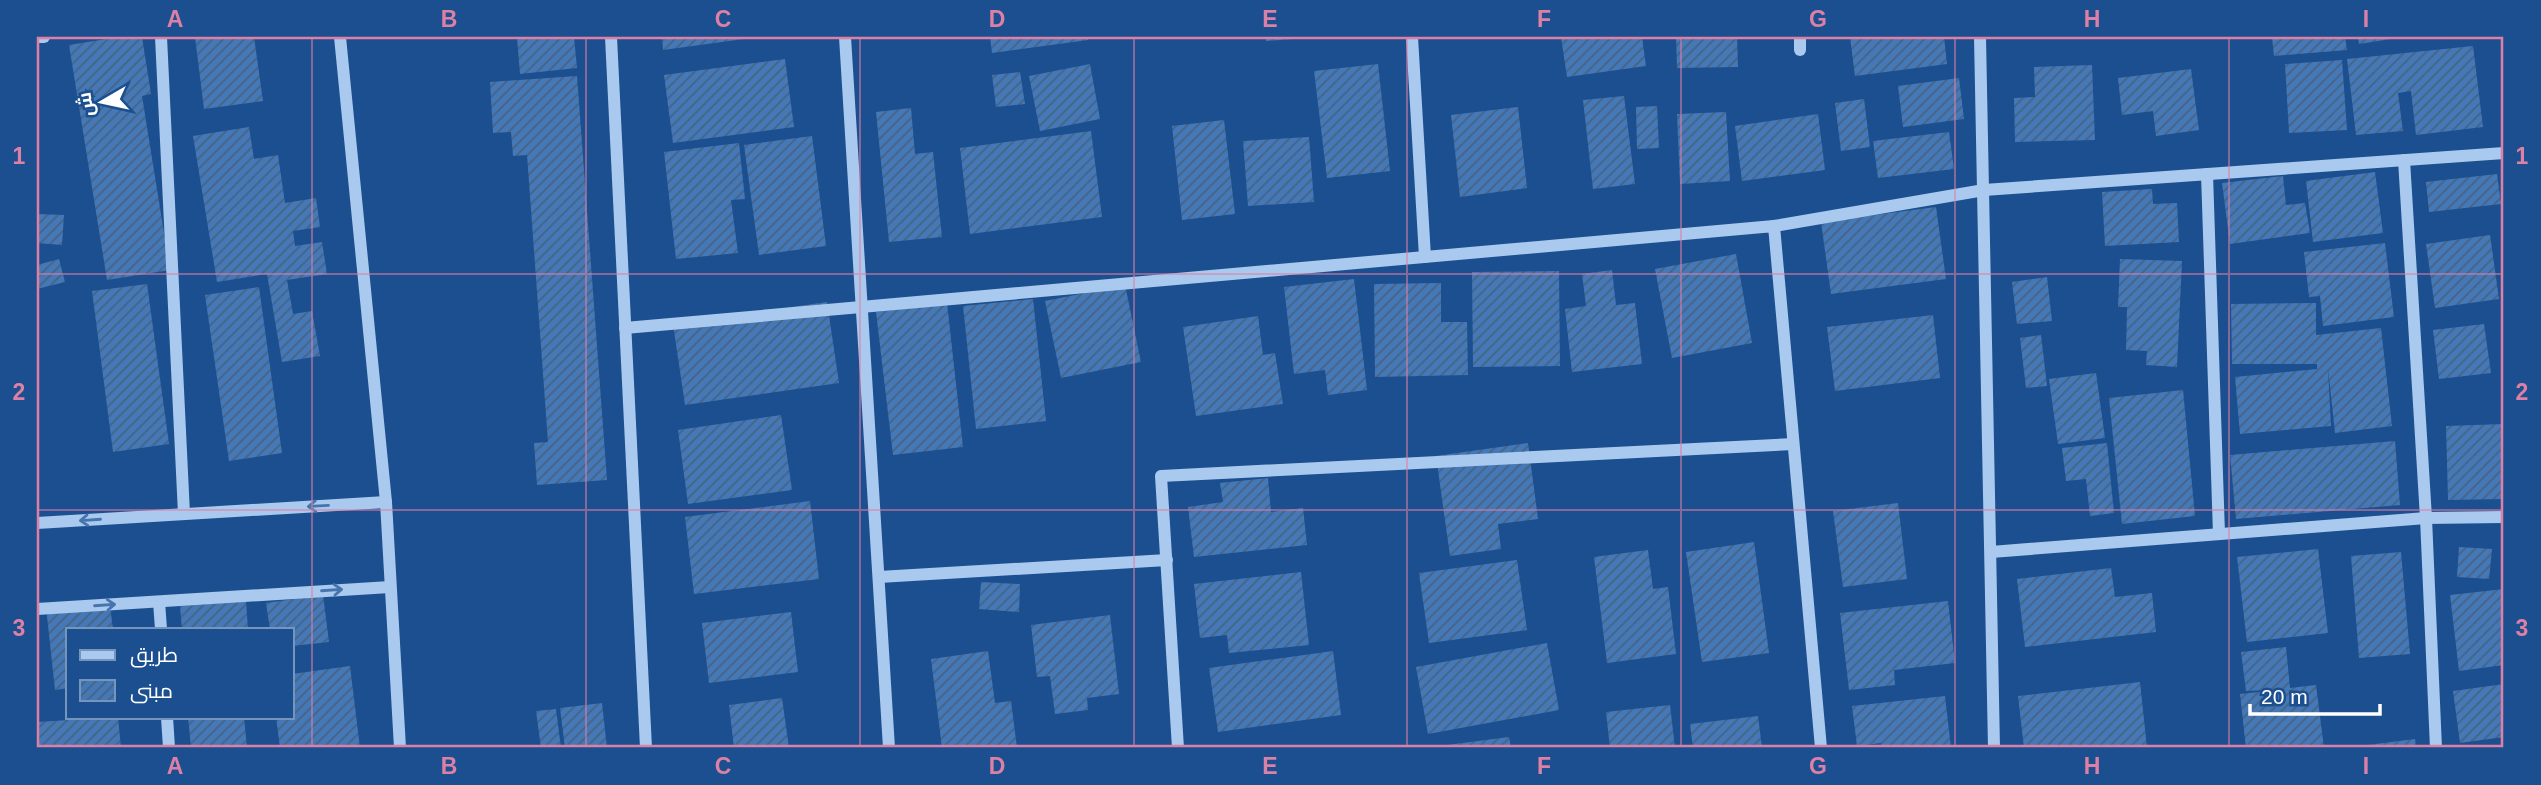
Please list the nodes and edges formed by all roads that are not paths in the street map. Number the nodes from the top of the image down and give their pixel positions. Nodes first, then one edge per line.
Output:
1 (37, 37) edge
2 (44, 37) edge
3 (161, 37) edge
4 (340, 37) edge
5 (611, 37) edge
6 (845, 37) edge
7 (1412, 37) edge
8 (1980, 37) edge
9 (2504, 152) edge
10 (2404, 160) junction
11 (2207, 174) junction
12 (1984, 190) junction
13 (1774, 226) junction
14 (1425, 257) junction
15 (862, 307) junction
16 (625, 328) junction
17 (1793, 444) junction
18 (386, 502) junction
19 (184, 514) junction
20 (2504, 517) edge
21 (2427, 518) junction
22 (37, 523) edge
23 (2219, 534) junction
24 (1990, 552) junction
25 (1167, 560) junction
26 (879, 577) junction
27 (390, 587) junction
28 (159, 601) junction
29 (37, 609) edge
30 (161, 628) edge
31 (167, 718) edge
32 (169, 748) edge
33 (400, 748) edge
34 (646, 748) edge
35 (889, 748) edge
36 (1178, 748) edge
37 (1821, 748) edge
38 (1994, 748) edge
39 (2436, 748) edge

1 - 2 street
3 - 19 street
4 - 18 street
5 - 16 street
6 - 15 street
7 - 14 street
8 - 12 street
9 - 10 street
10 - 11 street
10 - 21 street
11 - 12 street
11 - 23 street
12 - 13 street
12 - 24 street
13 - 14 street
13 - 17 street
14 - 15 street
15 - 16 street
15 - 26 street
16 - 34 street
17 - 25 street
17 - 37 street
18 -> 19 street
18 - 27 street
19 -> 22 street
20 - 21 street
21 - 23 street
21 - 39 street
23 - 24 street
24 - 38 street
25 - 26 street
25 - 36 street
26 - 35 street
28 -> 27 street
27 - 33 street
29 -> 28 street
28 - 30 street
31 - 32 street

